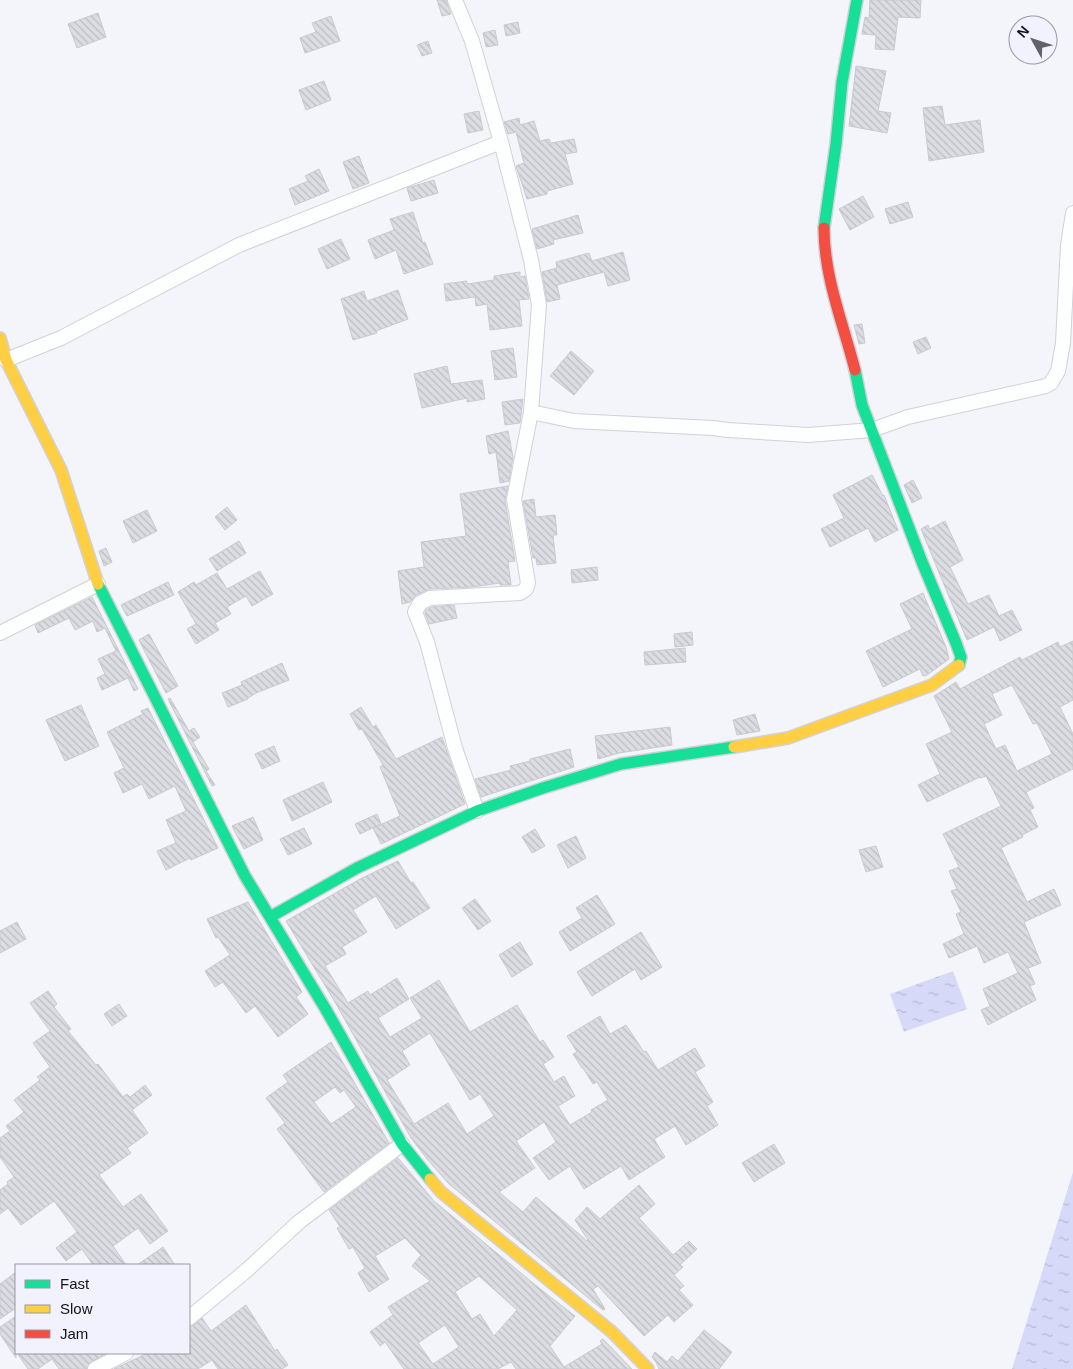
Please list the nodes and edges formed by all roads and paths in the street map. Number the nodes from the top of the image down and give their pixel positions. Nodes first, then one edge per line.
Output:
1 (455, 0) edge
2 (857, 0) edge
3 (501, 142) junction
4 (1073, 213) edge
5 (0, 338) edge
6 (6, 360) junction
7 (532, 412) junction
8 (872, 430) junction
9 (98, 584) junction
10 (0, 633) edge
11 (477, 812) junction
12 (270, 917) junction
13 (402, 1144) junction
14 (190, 1317) edge
15 (124, 1354) edge
16 (95, 1369) edge
17 (648, 1369) edge

1 - 3 street
2 - 8 street
3 - 6 street
3 - 7 street
4 - 8 street
5 - 6 street
6 - 9 street
7 - 8 street
7 - 11 street
8 - 11 street
9 - 10 street
9 - 12 street
11 - 12 street
12 - 13 street
13 - 14 street
13 - 17 street
15 - 16 street

